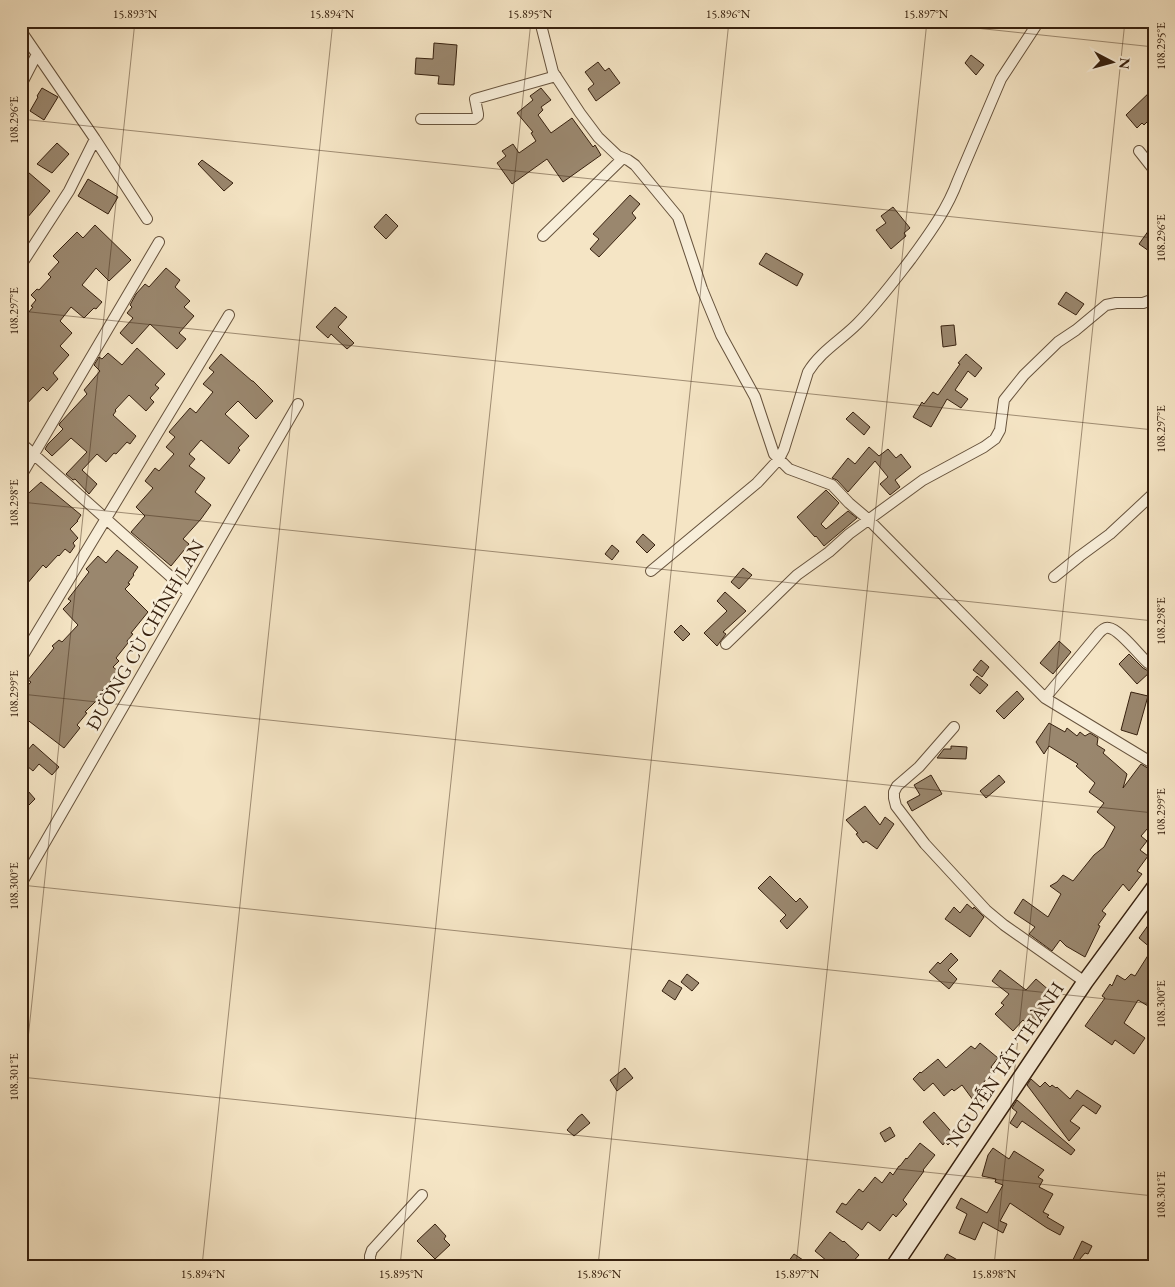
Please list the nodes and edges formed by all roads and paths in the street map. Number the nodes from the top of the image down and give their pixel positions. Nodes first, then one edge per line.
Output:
1 (540, 21) edge
2 (1040, 21) edge
3 (21, 31) edge
4 (37, 54) junction
5 (556, 76) junction
6 (21, 85) edge
7 (421, 119) dead end
8 (95, 139) junction
9 (1139, 151) dead end
10 (623, 158) junction
11 (1154, 170) edge
12 (147, 219) dead end
13 (543, 236) dead end
14 (159, 242) dead end
15 (21, 265) edge
16 (1154, 299) edge
17 (229, 315) dead end
18 (298, 404) dead end
19 (21, 444) edge
20 (34, 455) junction
21 (779, 459) junction
22 (21, 476) edge
23 (1154, 493) edge
24 (106, 519) junction
25 (869, 520) junction
26 (651, 571) dead end
27 (1054, 577) dead end
28 (189, 593) junction
29 (726, 644) dead end
30 (21, 659) edge
31 (1148, 663) dead end
32 (1045, 698) junction
33 (954, 727) dead end
34 (1154, 764) edge
35 (21, 884) edge
36 (1154, 888) edge
37 (1085, 982) junction
38 (422, 1195) dead end
39 (370, 1266) edge
40 (894, 1266) edge

1 - 5 street
2 - 21 street
3 - 4 street
4 - 6 street
4 - 8 street
5 - 7 street
5 - 10 street
8 - 12 street
8 - 15 street
9 - 11 street
10 - 13 street
10 - 21 street
14 - 20 street
16 - 25 street
17 - 24 street
18 - 28 street, ĐƯỜNG CÙ CHÍNH LAN
19 - 20 street
20 - 22 street
20 - 24 street
21 - 25 street
21 - 26 street
23 - 27 street
24 - 28 street
24 - 30 street
25 - 29 street
25 - 32 street
28 - 35 street, ĐƯỜNG CÙ CHÍNH LAN
31 - 32 street
32 - 34 street
33 - 37 street
36 - 37 main road, NGUYỄN TẤT THÀNH
37 - 40 main road, NGUYỄN TẤT THÀNH
38 - 39 street

